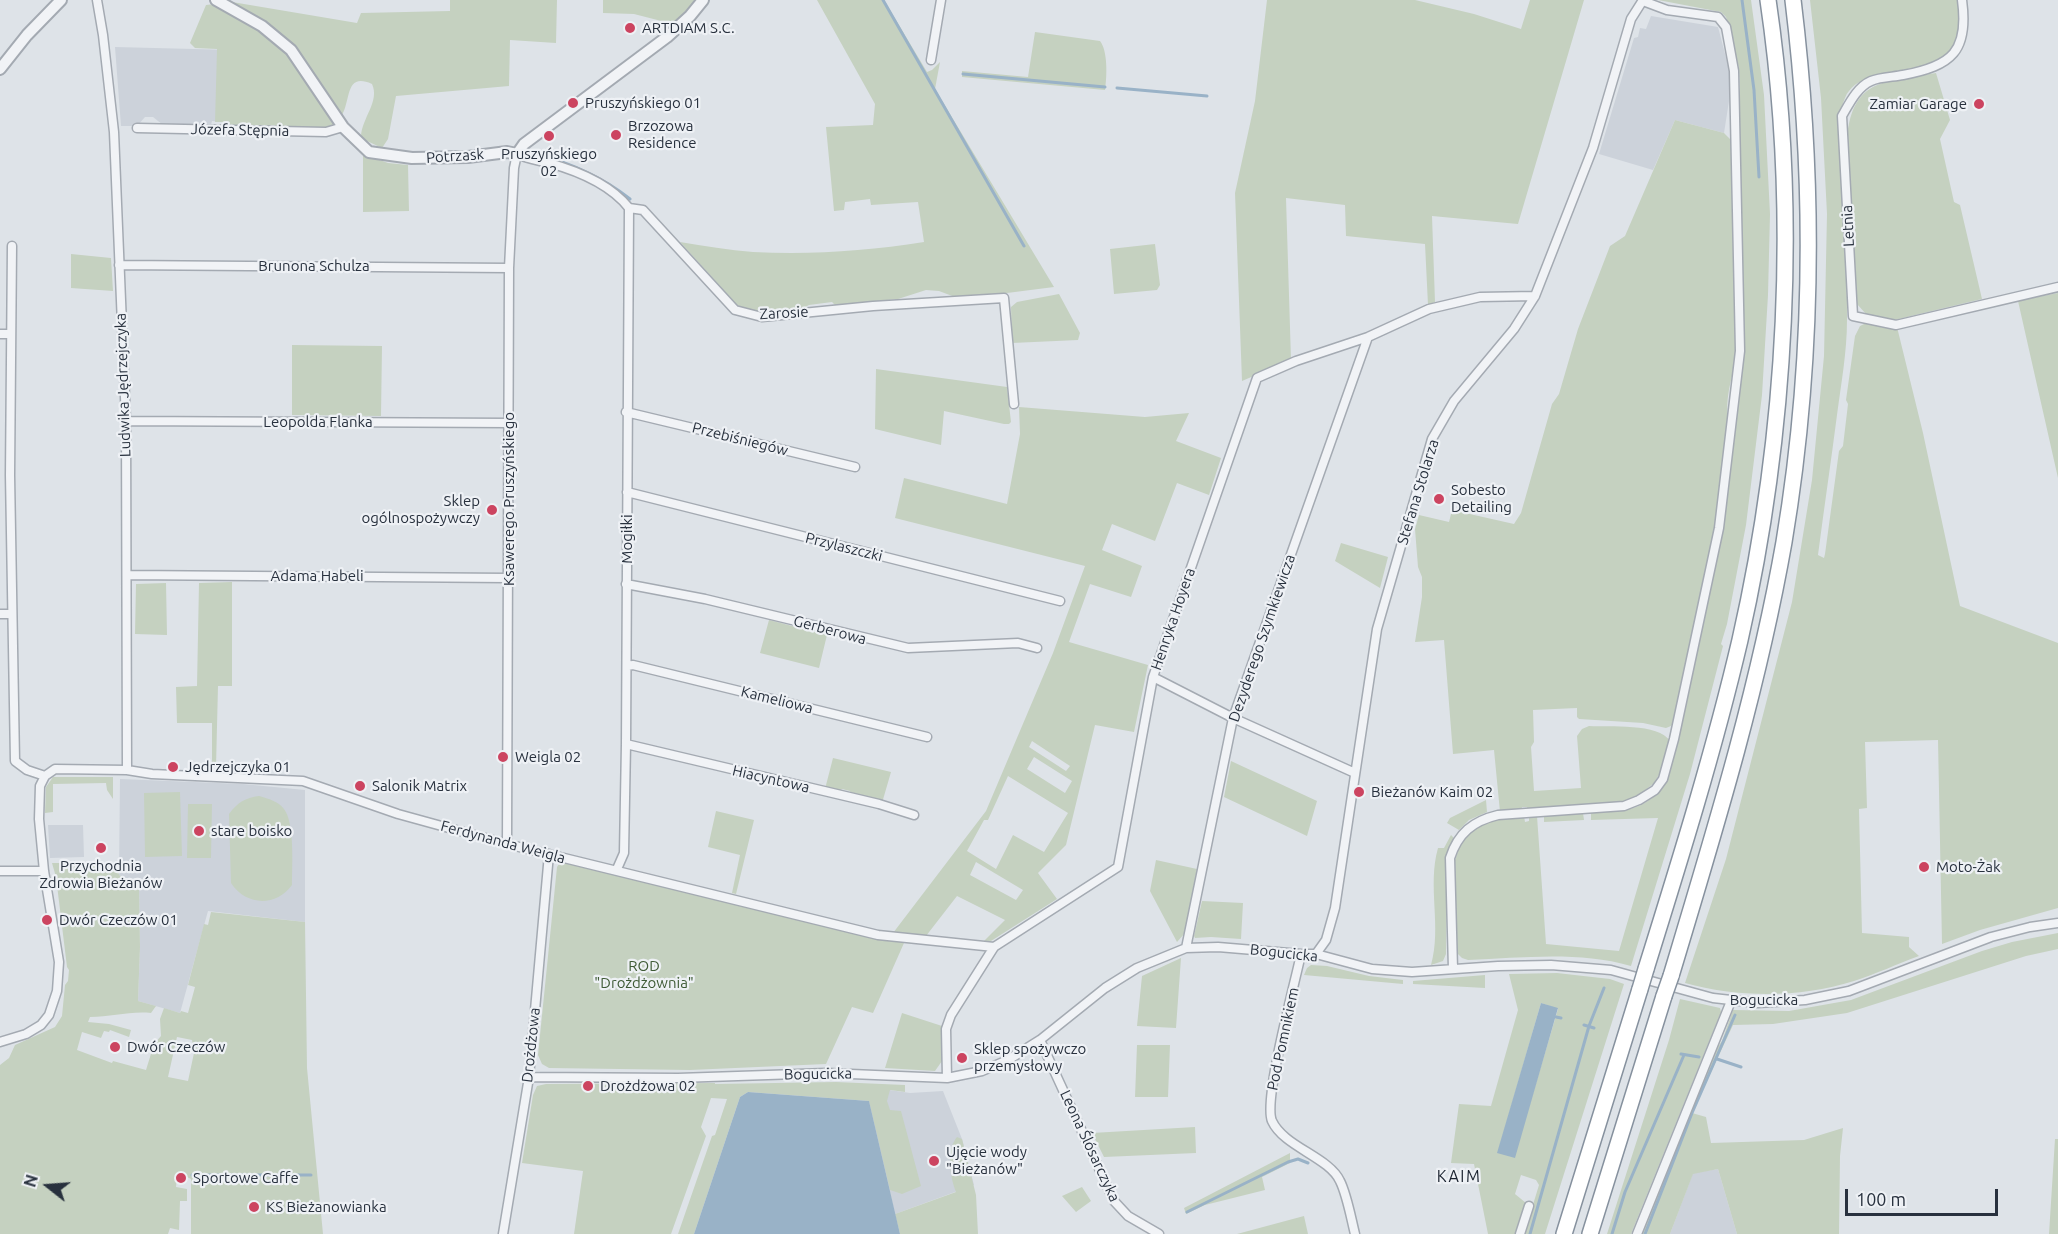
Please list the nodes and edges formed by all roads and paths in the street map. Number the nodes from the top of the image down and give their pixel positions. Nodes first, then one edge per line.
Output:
1 (61, 0) edge
2 (97, 0) edge
3 (216, 0) edge
4 (703, 0) edge
5 (941, 0) edge
6 (1643, 0) edge
7 (1768, 0) edge
8 (1793, 0) edge
9 (1962, 0) edge
10 (931, 60) dead end
11 (0, 69) edge
12 (343, 127) junction
13 (137, 128) dead end
14 (517, 154) junction
15 (628, 208) junction
16 (12, 246) dead end
17 (119, 265) junction
18 (509, 267) junction
19 (2058, 287) edge
20 (1535, 296) junction
21 (0, 334) edge
22 (11, 334) junction
23 (1368, 336) junction
24 (1014, 404) dead end
25 (626, 412) junction
26 (126, 421) junction
27 (510, 423) junction
28 (855, 467) dead end
29 (10, 475) junction
30 (0, 476) edge
31 (627, 492) junction
32 (127, 575) junction
33 (508, 578) junction
34 (626, 584) junction
35 (1060, 601) dead end
36 (0, 614) edge
37 (12, 614) junction
38 (1037, 648) dead end
39 (627, 666) junction
40 (1153, 677) junction
41 (1233, 718) junction
42 (927, 737) dead end
43 (626, 744) junction
44 (127, 770) junction
45 (1354, 773) junction
46 (45, 776) junction
47 (914, 815) dead end
48 (507, 844) junction
49 (549, 854) junction
50 (617, 869) junction
51 (0, 871) edge
52 (44, 871) junction
53 (2058, 923) edge
54 (994, 946) junction
55 (1186, 948) junction
56 (1301, 954) junction
57 (1316, 954) junction
58 (1453, 969) junction
59 (1731, 1001) junction
60 (1040, 1040) junction
61 (0, 1042) edge
62 (529, 1077) junction
63 (946, 1078) junction
64 (1529, 1206) dead end
65 (503, 1234) edge
66 (1159, 1234) edge
67 (1355, 1234) edge
68 (1520, 1234) edge
69 (1564, 1234) edge
70 (1590, 1234) edge
71 (1637, 1234) edge

1 - 11 street
2 - 17 street, Ludwika Jędrzejczyka
3 - 12 street, Potrzask
4 - 14 street
5 - 10 street
6 - 20 street, Stefana Stolarza
6 - 58 street
7 - 69 highway, bridge
8 - 70 highway, bridge
9 - 19 street, Letnia
12 - 13 street, Józefa Stępnia
12 - 14 street, Potrzask
14 - 15 street, Zarosie
14 - 18 street, Ksawerego Pruszyńskiego
15 - 24 street, Zarosie
15 - 25 street, Mogiłki
16 - 22 street
17 - 18 street, Brunona Schulza
17 - 26 street, Ludwika Jędrzejczyka
18 - 27 street, Ksawerego Pruszyńskiego
20 - 23 street, Henryka Hoyera
20 - 45 street, Stefana Stolarza
21 - 22 street
22 - 29 street
23 - 40 street, Henryka Hoyera
23 - 41 street, Dezyderego Szymkiewicza
25 - 28 street, Przebiśniegów
25 - 31 street, Mogiłki
26 - 27 street, Leopolda Flanka
26 - 32 street, Ludwika Jędrzejczyka
27 - 33 street, Ksawerego Pruszyńskiego
29 - 30 street
29 - 37 street
31 - 34 street, Mogiłki
31 - 35 street, Przylaszczki
32 - 33 street, Adama Habeli
32 - 44 street, Ludwika Jędrzejczyka
33 - 48 street, Ksawerego Pruszyńskiego
34 - 38 street, Gerberowa
34 - 39 street, Mogiłki
36 - 37 street
37 - 46 street
39 - 42 street, Kameliowa
39 - 43 street, Mogiłki
40 - 41 street
40 - 54 street, Henryka Hoyera
41 - 45 street
41 - 55 street, Dezyderego Szymkiewicza
43 - 47 street, Hiacyntowa
43 - 50 street, Mogiłki
44 - 46 street, Ferdynanda Weigla
44 - 48 street, Ferdynanda Weigla
45 - 57 street, Stefana Stolarza
46 - 52 street
48 - 49 street, Ferdynanda Weigla
49 - 50 street, Ferdynanda Weigla
49 - 62 street, Drożdżowa
50 - 54 street, Ferdynanda Weigla
51 - 52 street
52 - 61 street
53 - 59 street, Bogucicka
54 - 63 street, Henryka Hoyera
55 - 56 street, Bogucicka
55 - 60 street, Bogucicka
56 - 57 street, Bogucicka
56 - 67 street, Pod Pomnikiem
57 - 58 street, Bogucicka
58 - 59 street, Bogucicka
59 - 71 street
60 - 63 street, Bogucicka
60 - 66 street, Leona Ślósarczyka
62 - 63 street, Bogucicka
62 - 65 street, Drożdżowa
64 - 68 street

